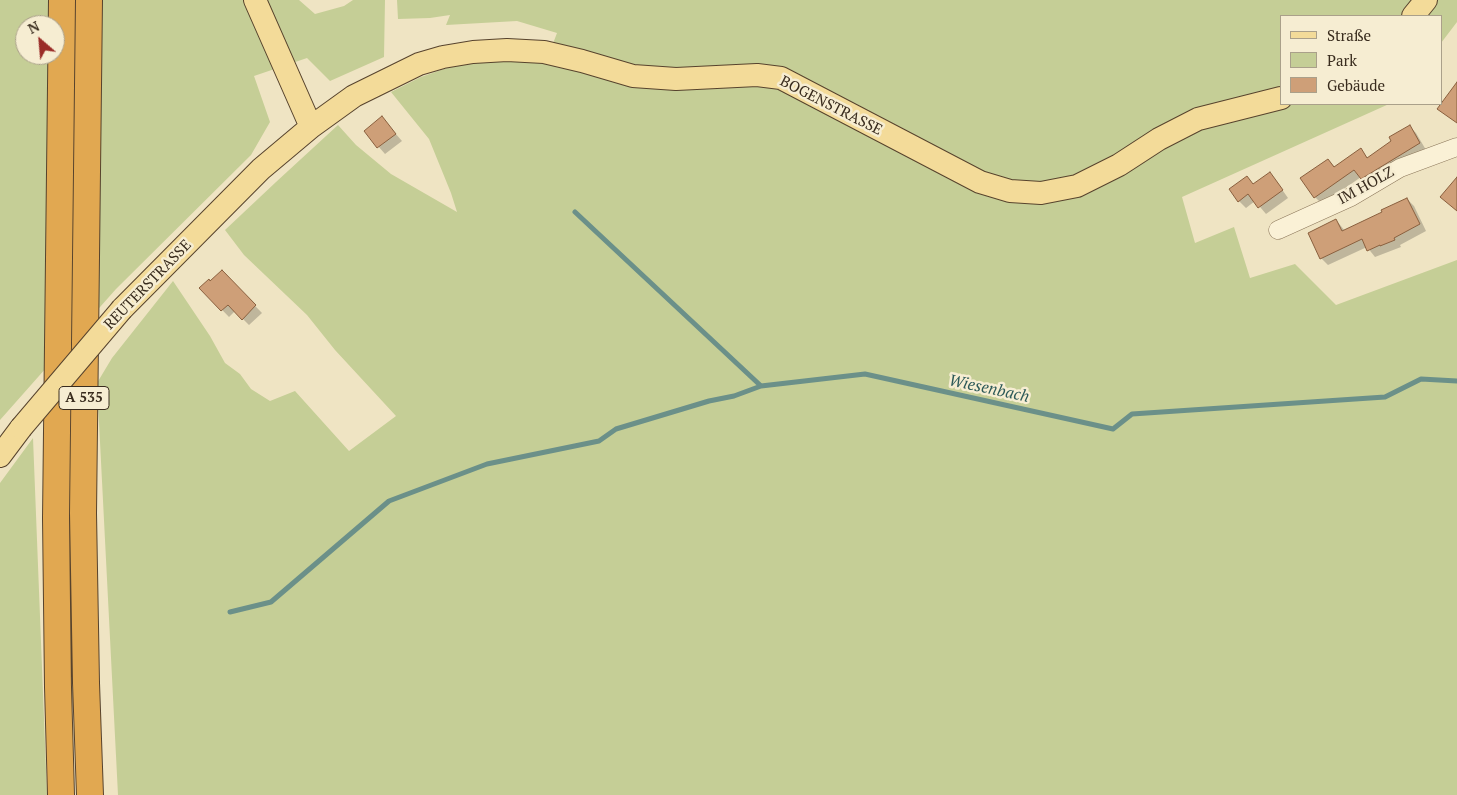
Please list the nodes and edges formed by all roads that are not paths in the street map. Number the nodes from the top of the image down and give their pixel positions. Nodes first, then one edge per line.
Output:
1 (62, 0) edge
2 (89, 0) edge
3 (255, 0) edge
4 (1426, 0) edge
5 (1414, 15) edge
6 (1280, 98) edge
7 (311, 127) junction
8 (1457, 147) edge
9 (1278, 230) dead end
10 (0, 456) edge
11 (61, 795) edge
12 (90, 795) edge

1 - 11 highway, A 535
2 - 12 highway, A 535
3 - 7 main road
4 - 5 main road
6 - 7 main road, BOGENSTRASSE
7 - 10 main road, REUTERSTRASSE, bridge
8 - 9 street, IM HOLZ

